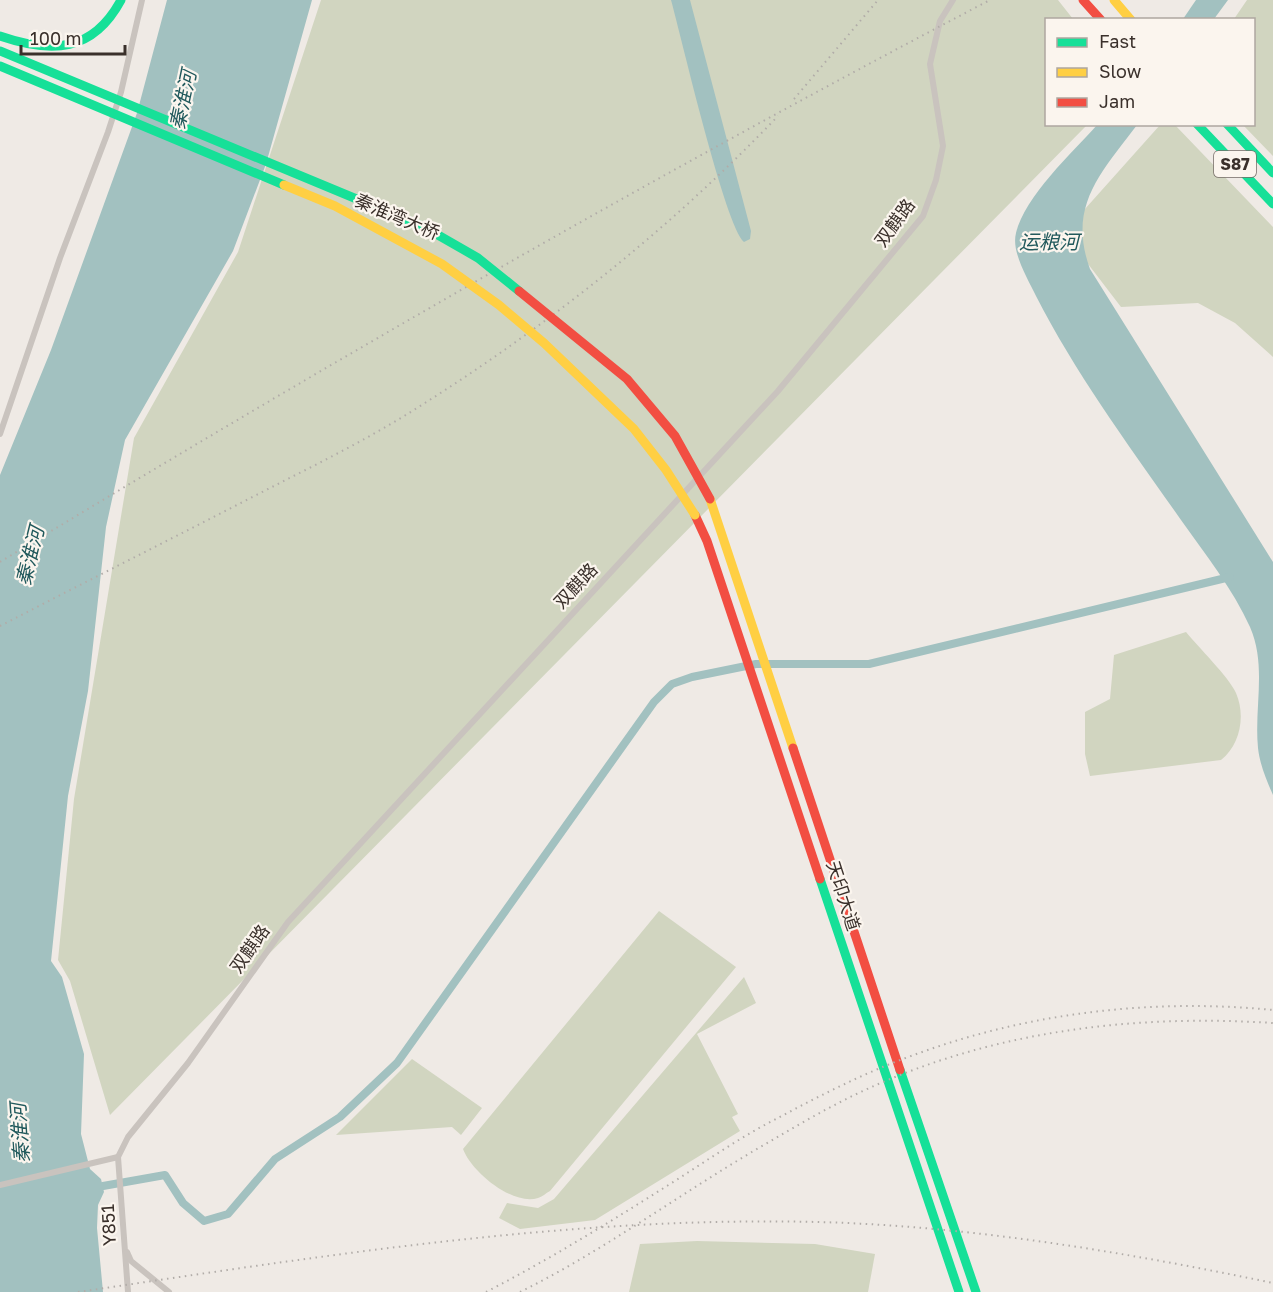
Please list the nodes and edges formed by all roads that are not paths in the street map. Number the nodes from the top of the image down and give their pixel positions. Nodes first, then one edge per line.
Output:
1 (121, 0) edge
2 (142, 0) edge
3 (952, 0) edge
4 (1083, 0) edge
5 (1114, 0) edge
6 (1099, 18) edge
7 (1129, 18) edge
8 (0, 36) edge
9 (0, 51) edge
10 (0, 66) edge
11 (1199, 126) edge
12 (1229, 126) edge
13 (1273, 173) edge
14 (1273, 204) edge
15 (0, 434) edge
16 (710, 499) joint
17 (695, 515) joint
18 (118, 1157) junction
19 (0, 1185) edge
20 (125, 1248) junction
21 (128, 1292) edge
22 (169, 1292) edge
23 (959, 1292) edge
24 (976, 1292) edge

1 - 8 main road
2 - 15 street
3 - 18 street, 双麒路
4 - 6 main road
5 - 7 main road
9 - 16 main road, 秦淮湾大桥, bridge
10 - 17 main road, 秦淮湾大桥, bridge
11 - 14 main road, S87
12 - 13 main road, S87
16 - 24 main road, 天印大道
17 - 23 main road, 天印大道
18 - 19 street
18 - 20 street, Y851
20 - 21 street, Y851
20 - 22 street

